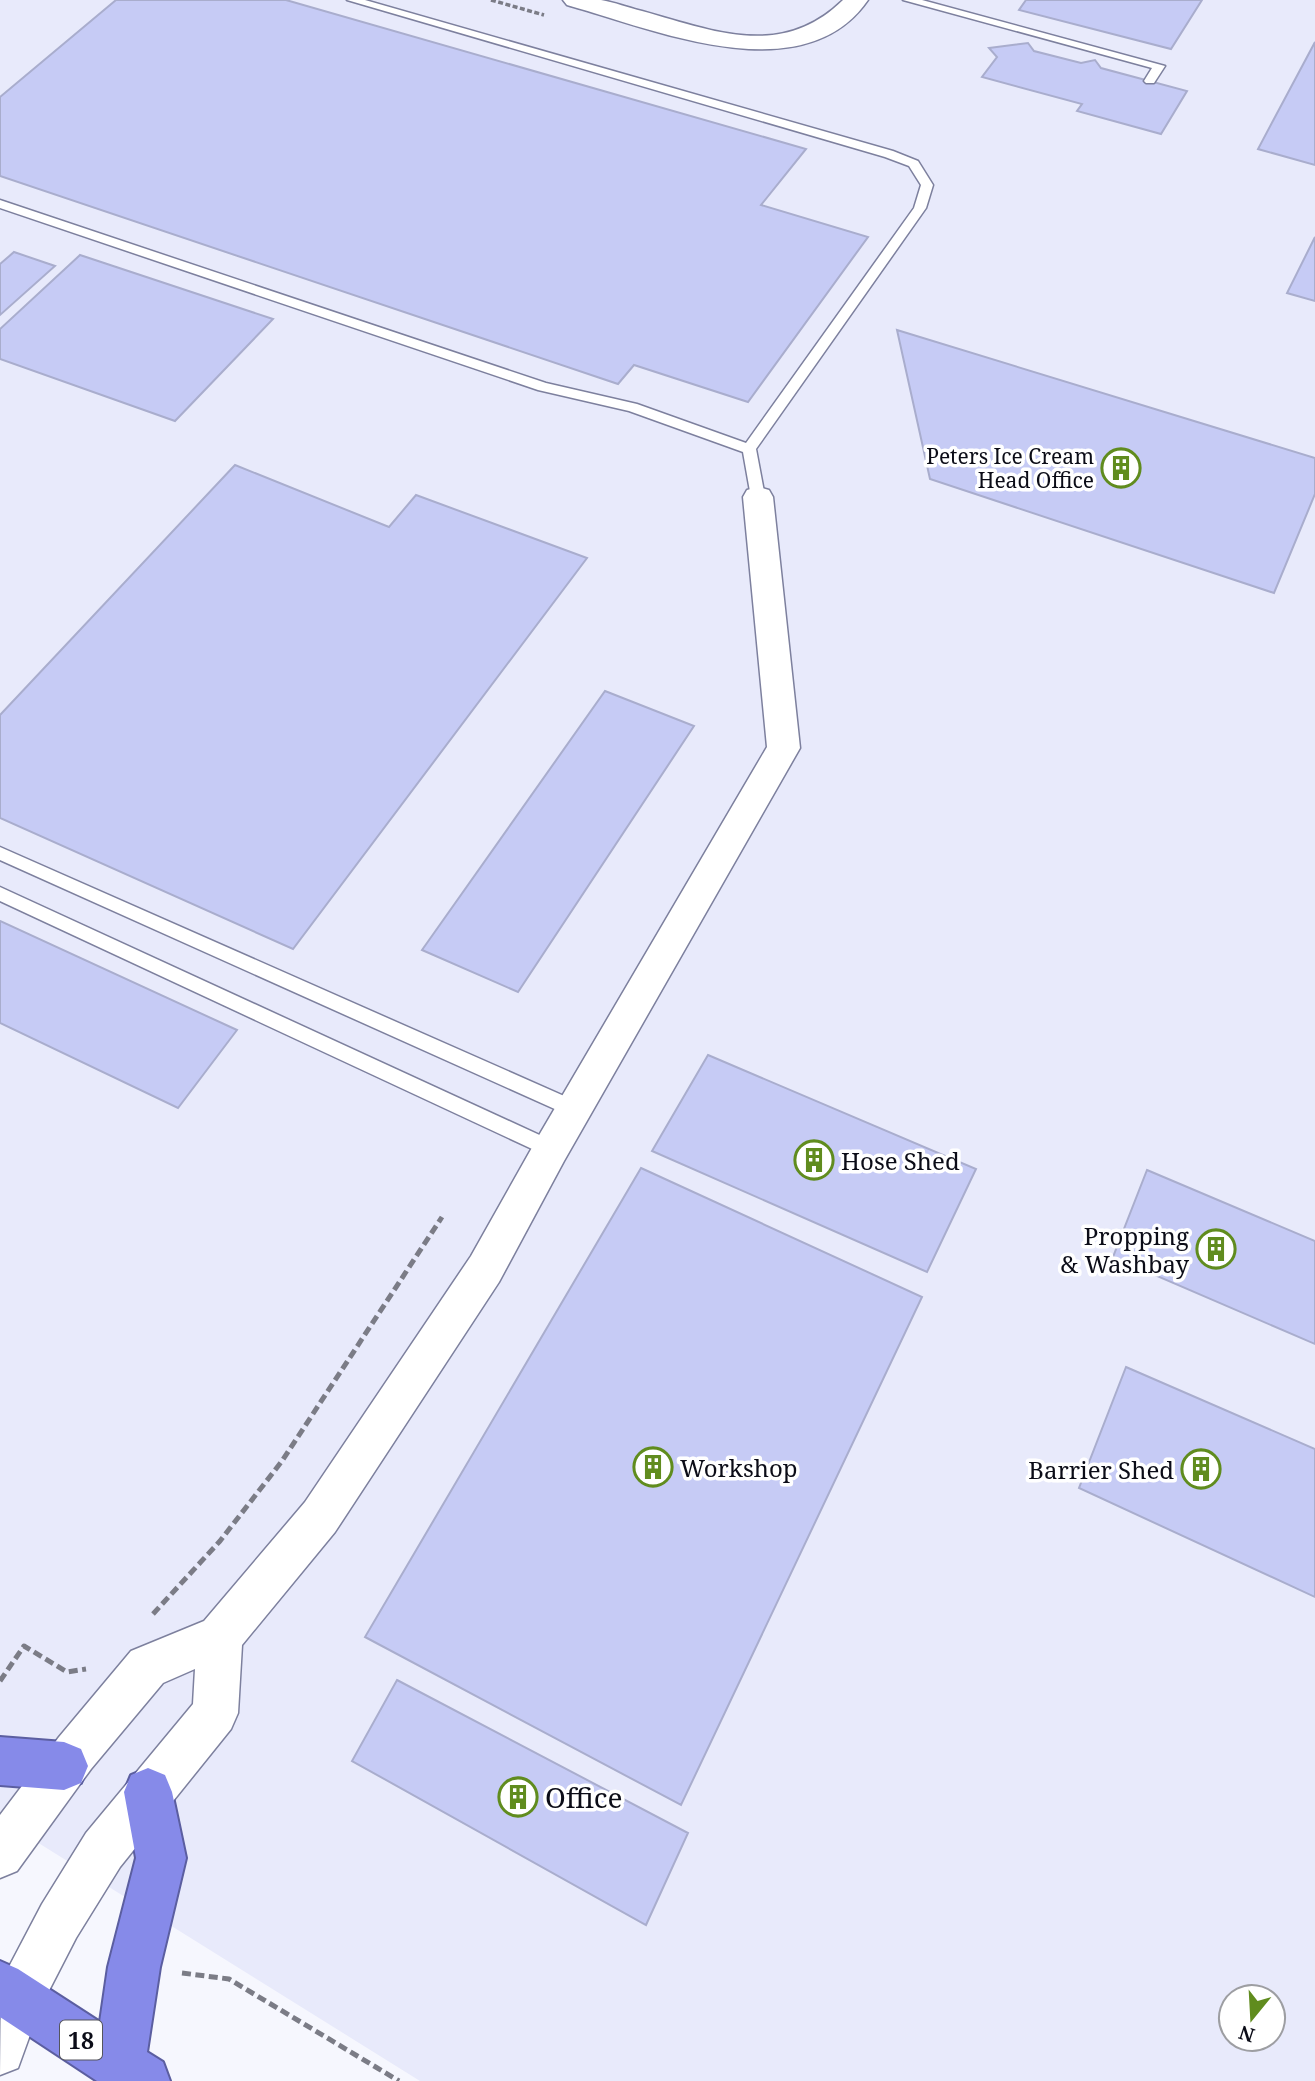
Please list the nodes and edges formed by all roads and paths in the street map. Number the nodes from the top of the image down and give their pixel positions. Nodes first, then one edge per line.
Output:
1 (353, 0) edge
2 (575, 0) edge
3 (856, 0) edge
4 (909, 0) edge
5 (1150, 81) dead end
6 (0, 204) edge
7 (749, 449) junction
8 (758, 497) joint
9 (0, 853) edge
10 (0, 894) edge
11 (574, 1108) junction
12 (551, 1149) junction
13 (442, 1217) dead end
14 (144, 1624) dead end
15 (220, 1637) junction
16 (91, 1668) dead end
17 (0, 1681) edge
18 (0, 1762) edge
19 (64, 1766) junction
20 (148, 1792) junction
21 (0, 1854) edge
22 (134, 1967) junction
23 (9, 1993) edge
24 (0, 2050) edge
25 (132, 2073) edge
26 (398, 2081) edge

1 - 7 lane
2 - 3 street
4 - 5 lane
6 - 7 lane
7 - 8 lane
8 - 11 street
9 - 11 lane
10 - 12 lane
11 - 12 street
12 - 15 street
13 - 14 path
15 - 19 street
15 - 20 street
16 - 17 path
18 - 19 highway
19 - 21 street
20 - 22 highway
20 - 23 street
22 - 25 highway
22 - 26 path
23 - 24 street
23 - 25 highway, 18

